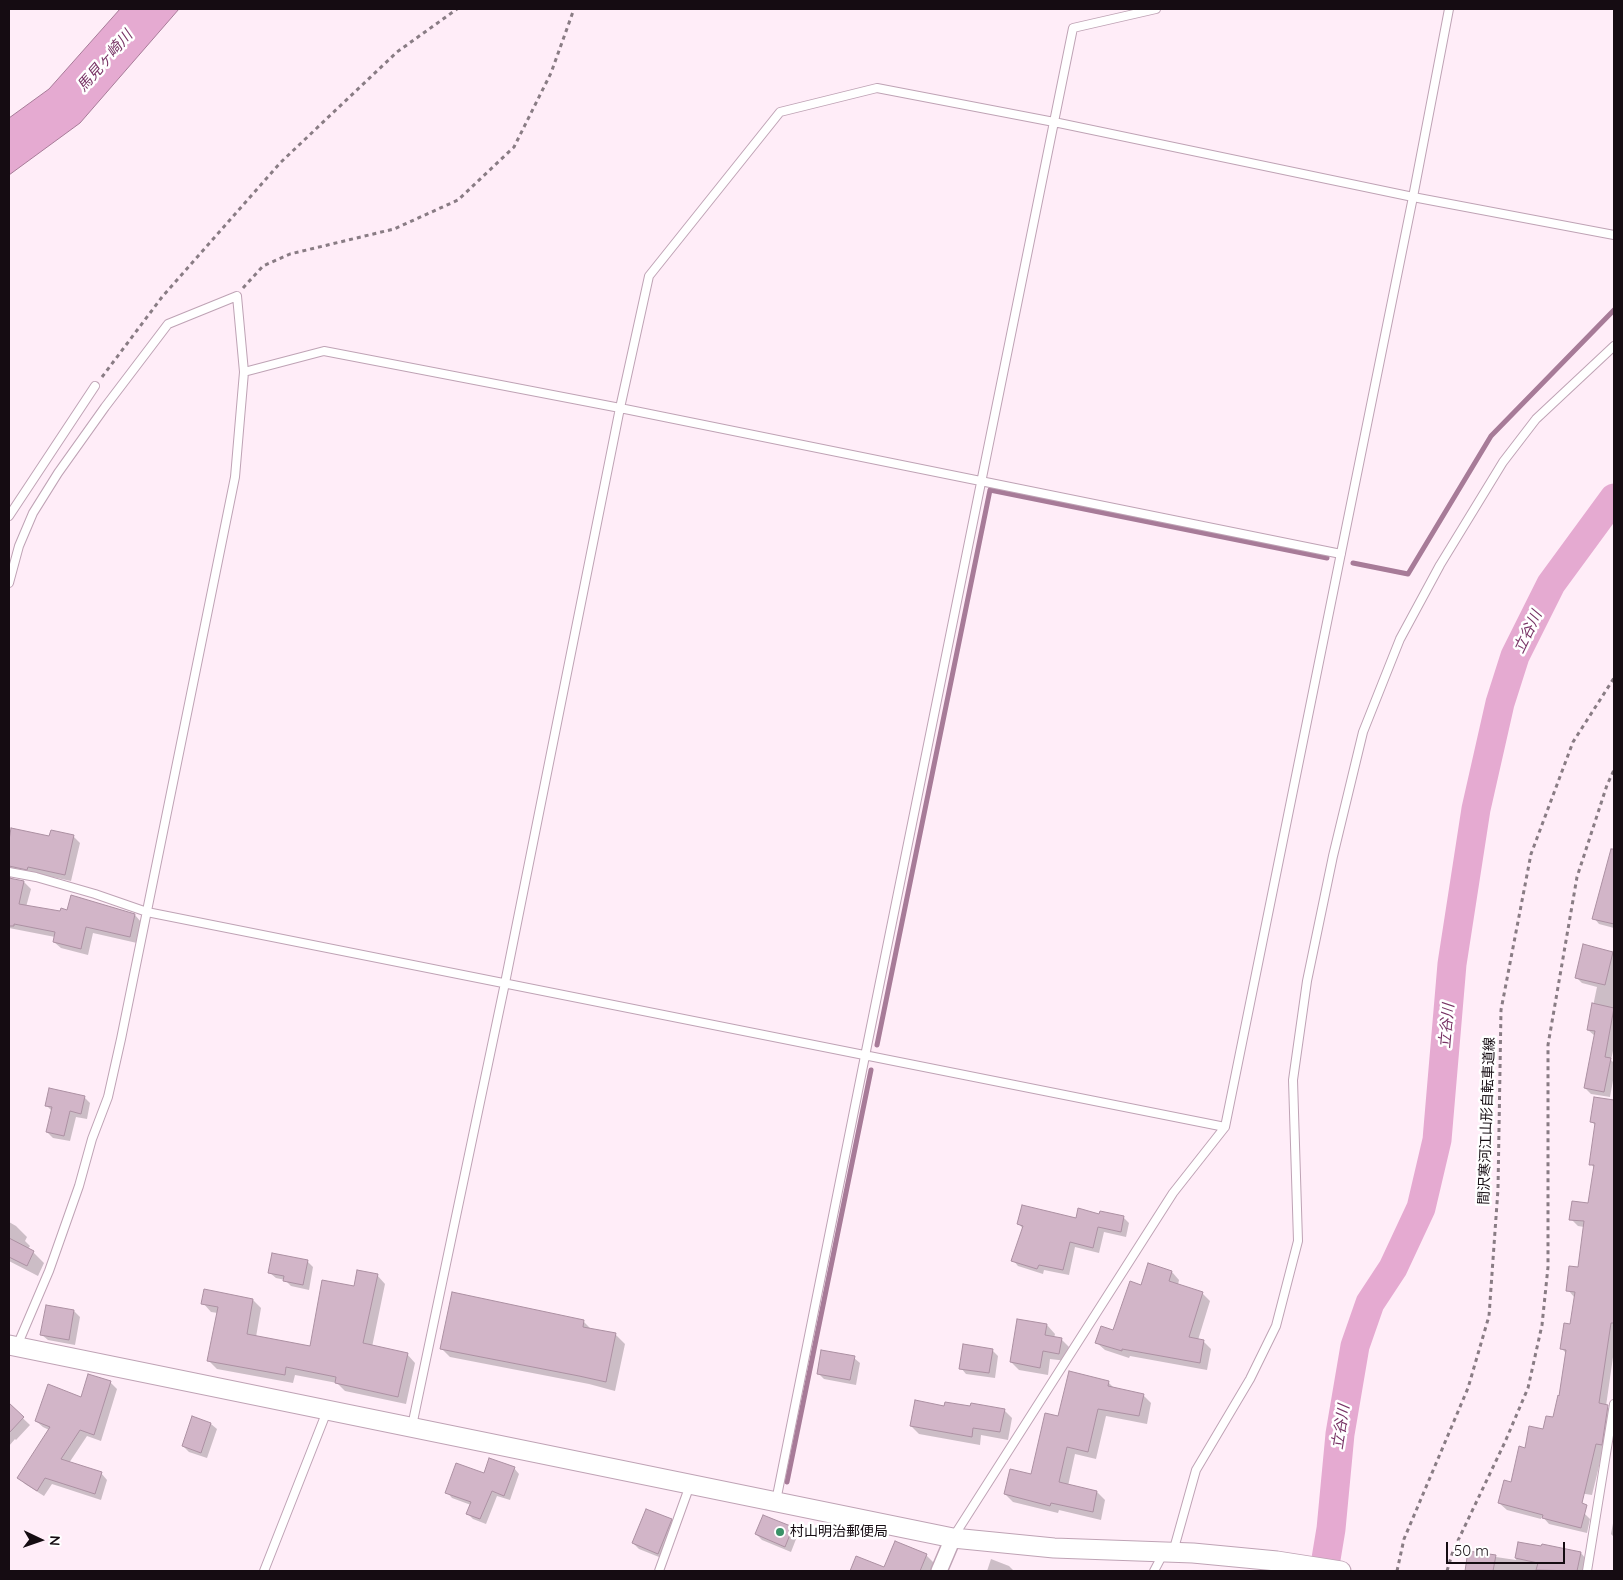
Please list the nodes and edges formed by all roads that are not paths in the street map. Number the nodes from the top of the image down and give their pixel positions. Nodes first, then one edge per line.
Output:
1 (1156, 9) edge
2 (1449, 9) edge
3 (1054, 122) junction
4 (1413, 197) junction
5 (1614, 235) edge
6 (1614, 346) edge
7 (244, 372) junction
8 (96, 386) road end
9 (620, 408) junction
10 (982, 481) junction
11 (9, 516) edge
12 (1341, 554) junction
13 (9, 582) edge
14 (9, 872) edge
15 (147, 912) junction
16 (505, 983) junction
17 (865, 1056) junction
18 (1225, 1127) junction
19 (13, 1346) edge
20 (1614, 1404) edge
21 (328, 1411) junction
22 (411, 1428) junction
23 (690, 1485) junction
24 (776, 1501) junction
25 (953, 1538) junction
26 (1168, 1552) junction
27 (264, 1571) edge
28 (659, 1571) edge
29 (939, 1571) edge
30 (1154, 1571) edge
31 (1341, 1571) edge
32 (1587, 1571) edge

1 - 3 lane
2 - 4 lane
3 - 4 lane
3 - 9 lane
3 - 10 lane
4 - 5 lane
4 - 12 lane
6 - 26 lane
7 - 9 lane
7 - 13 lane
7 - 15 lane
8 - 11 lane
9 - 10 lane
9 - 16 lane
10 - 12 lane
10 - 17 lane
12 - 18 lane
14 - 15 lane
15 - 16 lane
15 - 19 lane
16 - 17 lane
16 - 22 lane
17 - 18 lane
17 - 24 lane
18 - 25 lane
19 - 21 street
20 - 32 lane
21 - 22 street
21 - 27 lane
22 - 23 street
23 - 24 street
23 - 28 lane
24 - 25 street
25 - 26 street
25 - 29 street
26 - 30 lane
26 - 31 street

